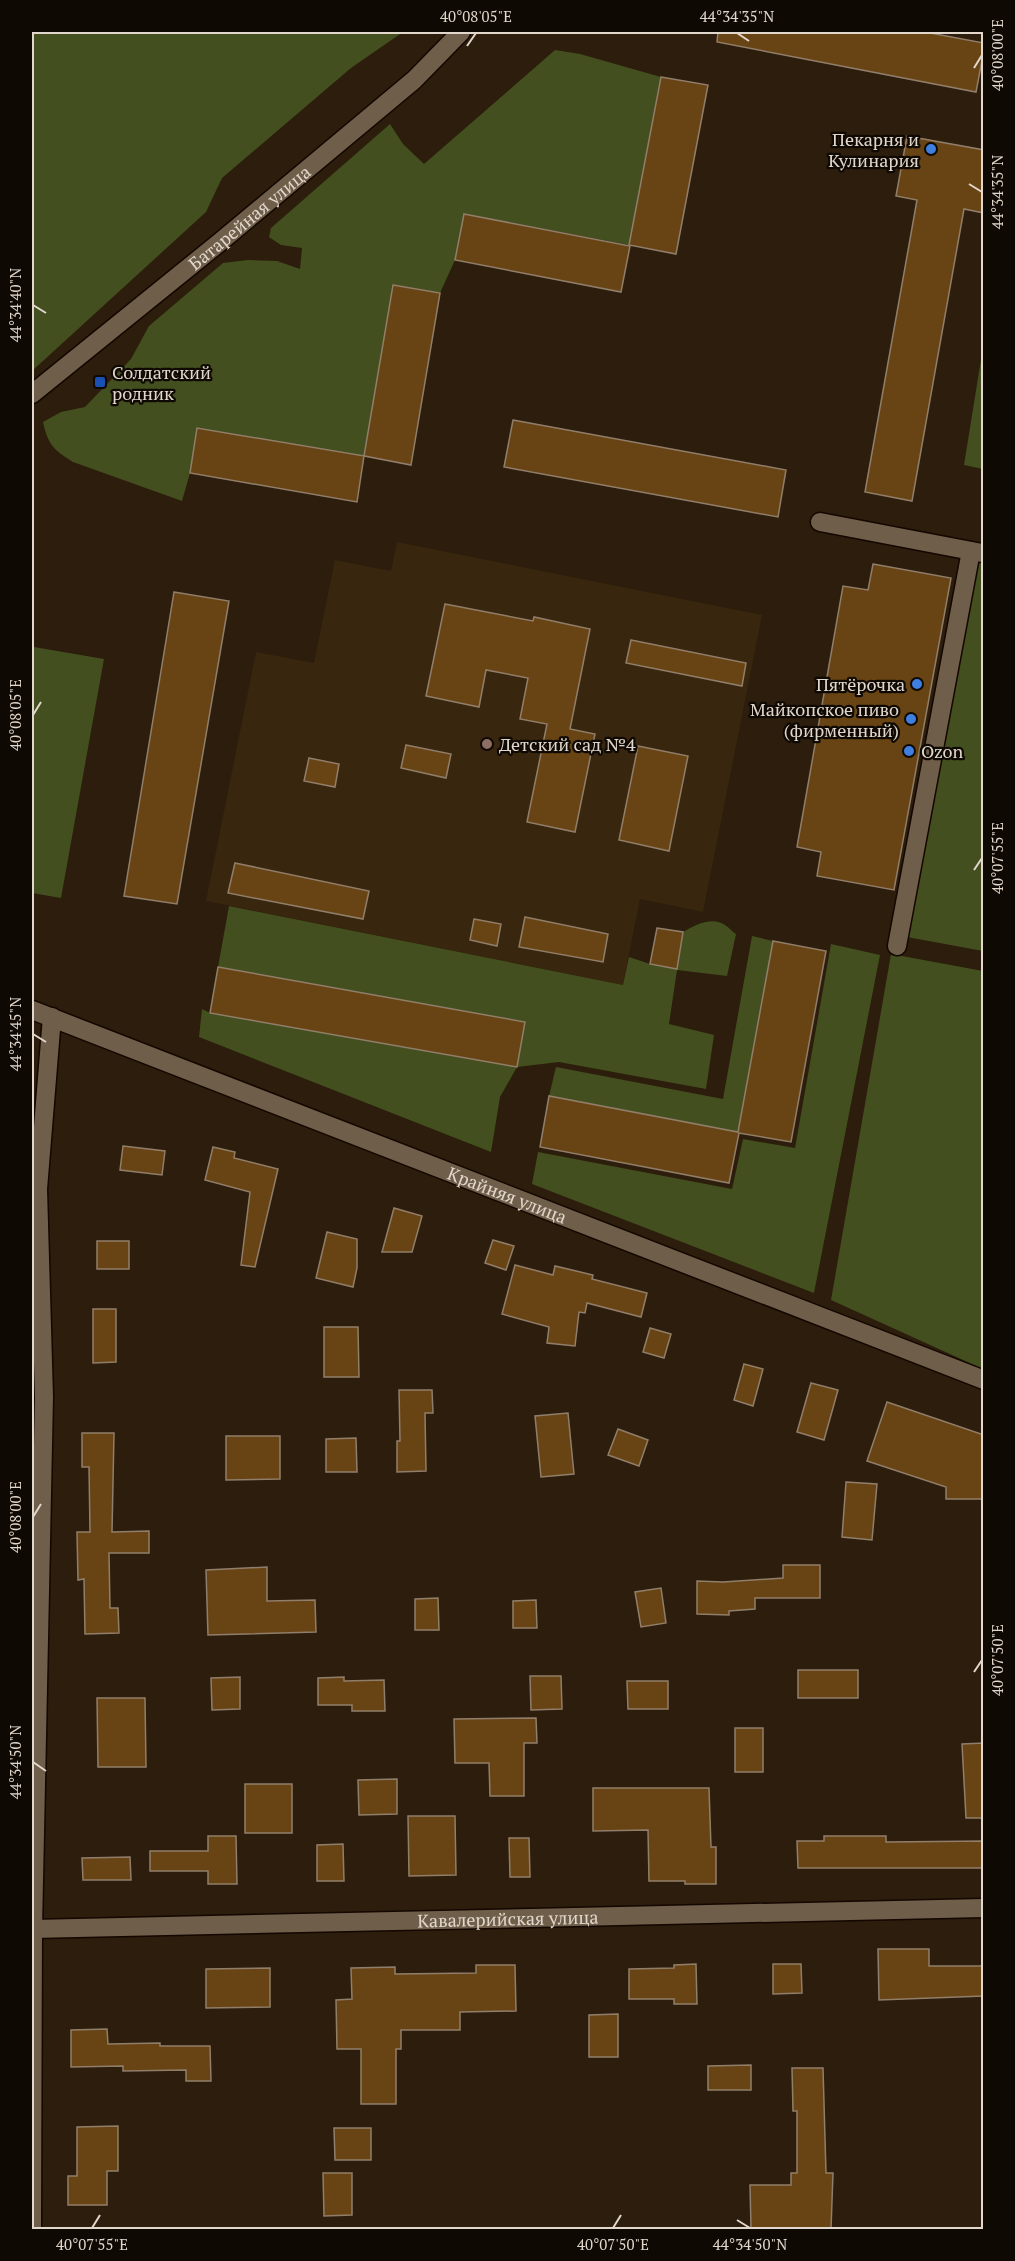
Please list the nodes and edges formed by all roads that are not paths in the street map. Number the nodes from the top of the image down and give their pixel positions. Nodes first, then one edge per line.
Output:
1 (462, 32) edge
2 (32, 394) edge
3 (820, 522) dead end
4 (977, 552) edge
5 (897, 946) dead end
6 (32, 1010) edge
7 (52, 1017) junction
8 (984, 1380) edge
9 (984, 1908) edge
10 (32, 1929) edge
11 (32, 2229) edge

1 - 2 street, Батарейная улица
3 - 4 street
4 - 5 street
6 - 7 street, Крайняя улица
7 - 8 street, Крайняя улица
7 - 10 street
9 - 10 street, Кавалерийская улица
10 - 11 street

